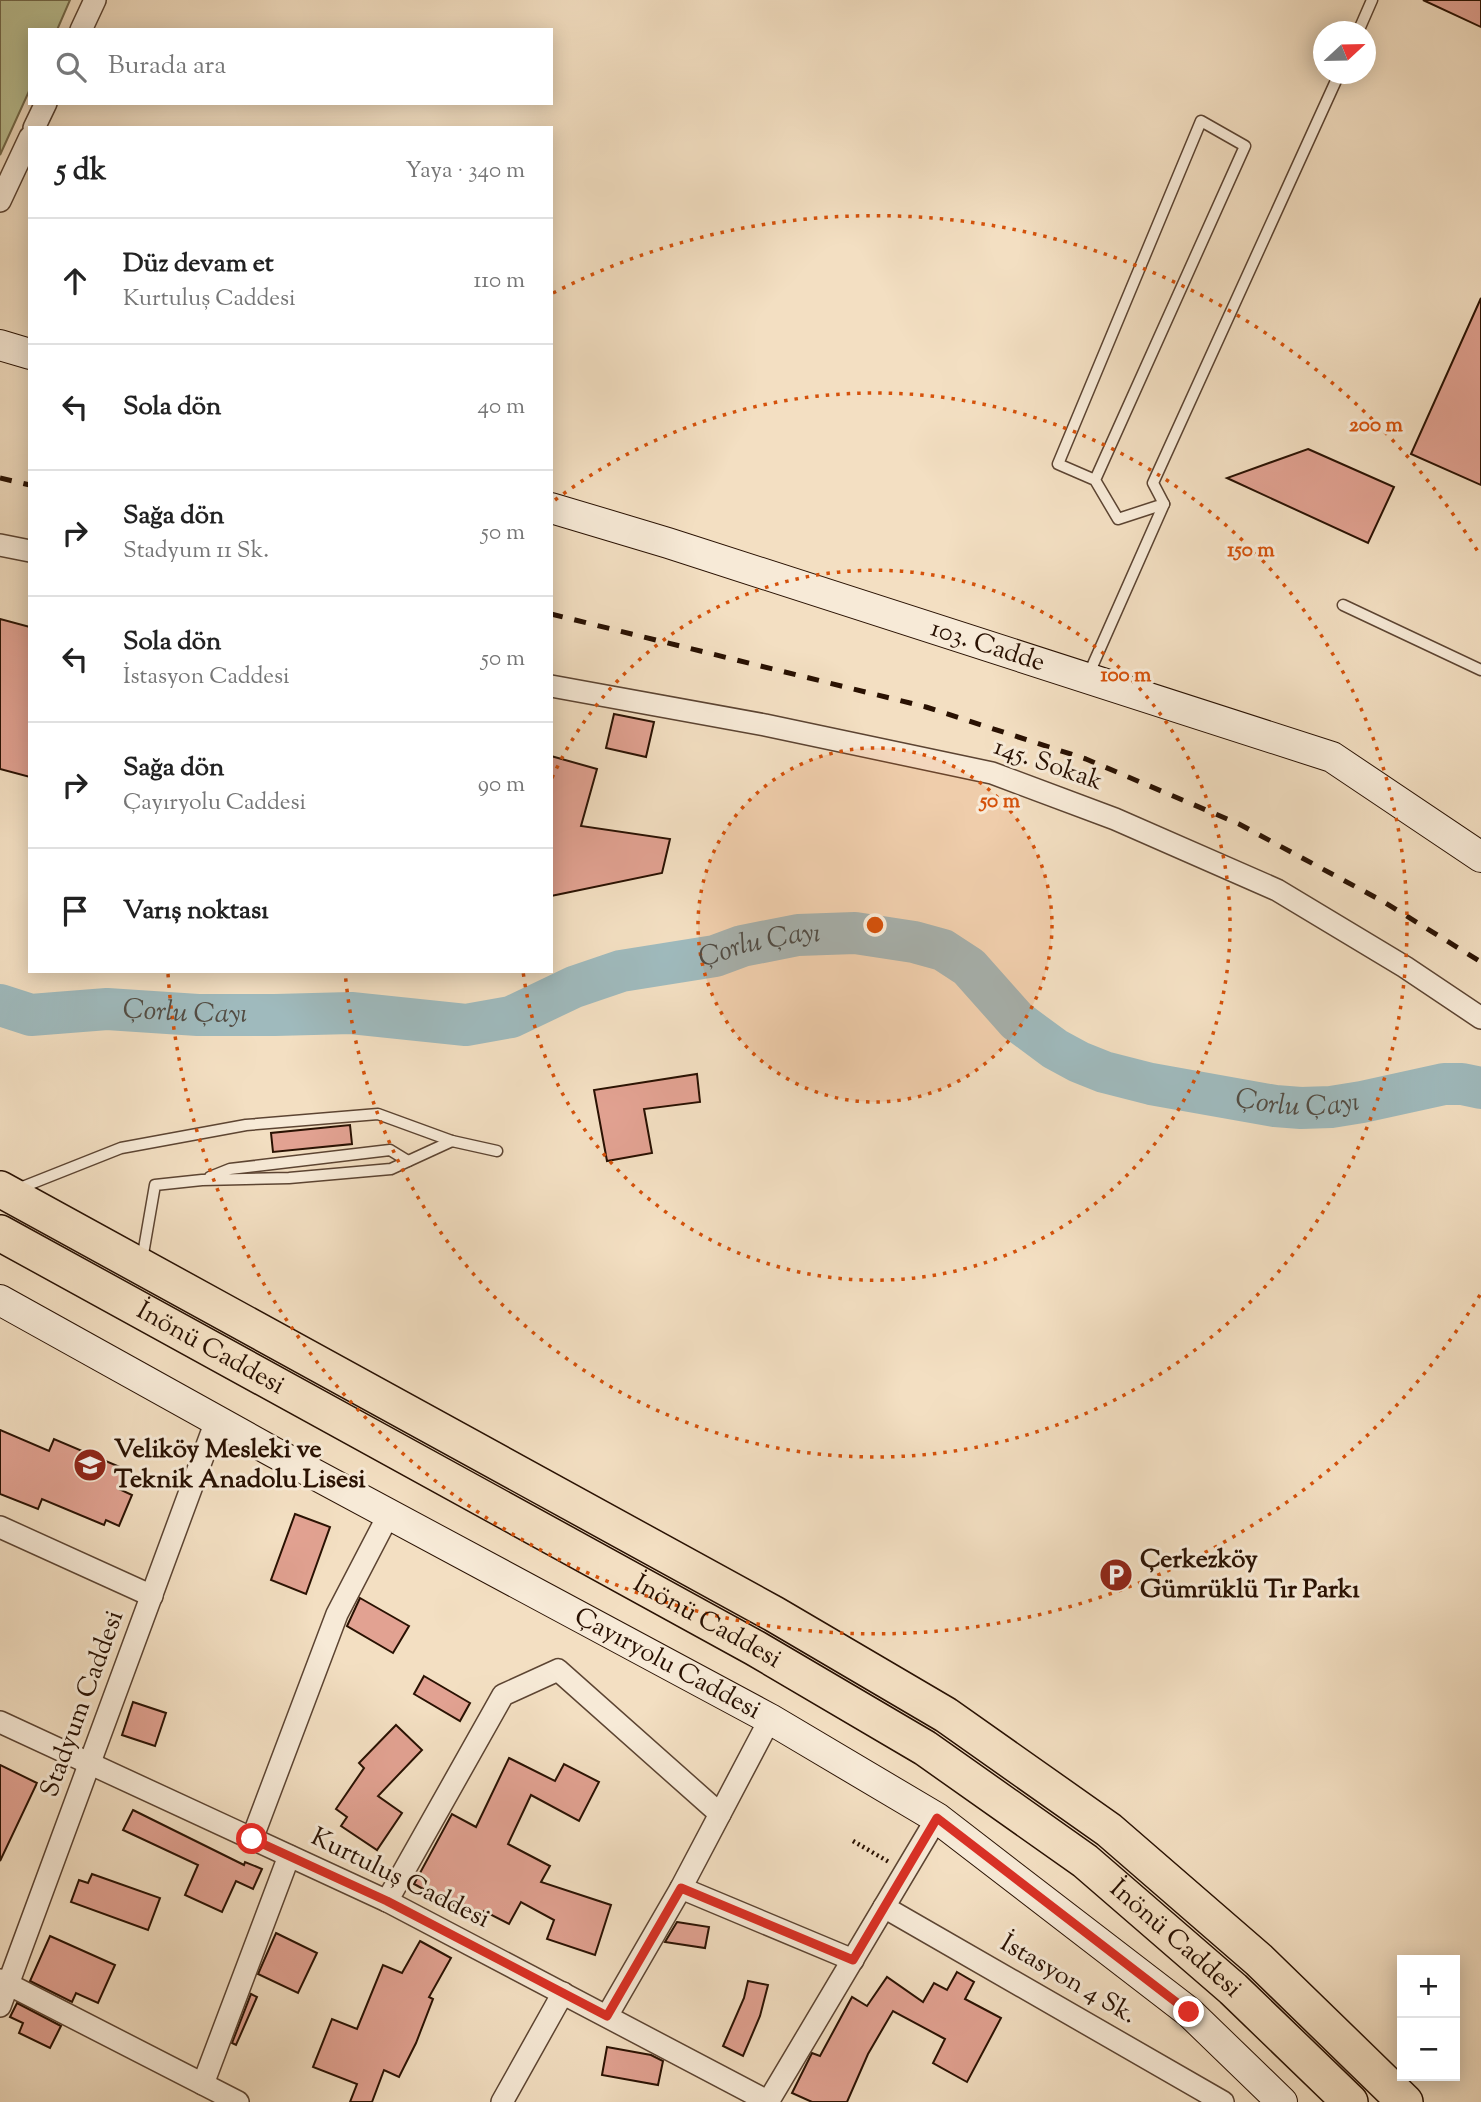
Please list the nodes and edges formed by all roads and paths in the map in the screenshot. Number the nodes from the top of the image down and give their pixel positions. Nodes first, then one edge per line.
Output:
1 (95, 0) edge
2 (1372, 0) edge
3 (1363, 21) edge
4 (81, 28) edge
5 (1334, 84) edge
6 (45, 105) edge
7 (35, 126) edge
8 (28, 142) edge
9 (0, 201) edge
10 (0, 345) edge
11 (28, 353) edge
12 (1095, 480) junction
13 (1164, 504) junction
14 (553, 509) edge
15 (0, 545) edge
16 (28, 551) edge
17 (1343, 606) dead end
18 (1481, 670) edge
19 (1087, 678) junction
20 (553, 686) edge
21 (1481, 857) edge
22 (1481, 1018) edge
23 (452, 1141) junction
24 (497, 1151) dead end
25 (408, 1161) junction
26 (202, 1180) junction
27 (4, 1191) edge
28 (0, 1233) edge
29 (141, 1266) junction
30 (0, 1300) edge
31 (216, 1421) junction
32 (389, 1514) junction
33 (0, 1527) edge
34 (152, 1596) junction
35 (771, 1719) junction
36 (0, 1722) edge
37 (91, 1764) junction
38 (720, 1814) junction
39 (937, 1818) junction
40 (252, 1839) junction
41 (853, 1841) dead end
42 (289, 1856) junction
43 (905, 1872) junction
44 (681, 1888) junction
45 (387, 1901) junction
46 (884, 1908) junction
47 (853, 1960) junction
48 (5, 1982) edge
49 (563, 1993) junction
50 (0, 2006) edge
51 (607, 2016) junction
52 (203, 2084) junction
53 (238, 2102) edge
54 (502, 2102) edge
55 (769, 2102) edge
56 (1223, 2102) edge
57 (1282, 2102) edge
58 (1350, 2102) edge
59 (1405, 2102) edge

1 - 4 street
2 - 3 lane
5 - 13 lane
6 - 7 street
8 - 9 street
10 - 11 street
12 - 12 lane
12 - 13 lane
13 - 19 lane
14 - 19 street, 103. Cadde
15 - 16 street
17 - 18 lane
19 - 21 street, 103. Cadde
20 - 22 street, 145. Sokak
23 - 24 lane
23 - 25 lane
23 - 27 lane
25 - 26 lane
25 - 26 lane
26 - 29 lane
27 - 29 main road
28 - 58 main road, İnönü Caddesi
29 - 59 main road
30 - 31 street, Çayıryolu Caddesi
31 - 32 street, Çayıryolu Caddesi
31 - 34 street, Stadyum Caddesi
32 - 35 street, Çayıryolu Caddesi
32 - 40 street
33 - 34 street
34 - 37 street, Stadyum Caddesi
35 - 38 street
35 - 39 street, Çayıryolu Caddesi
36 - 37 street, Kurtuluş Caddesi
37 - 40 street, Kurtuluş Caddesi
37 - 48 street, Stadyum Caddesi
38 - 44 street
38 - 45 street
39 - 43 street
39 - 57 street, Çayıryolu Caddesi
40 - 42 street, Kurtuluş Caddesi
41 - 43 path
42 - 45 street, Kurtuluş Caddesi
42 - 52 street
43 - 46 street
44 - 47 street
44 - 51 street
45 - 49 street, Kurtuluş Caddesi
46 - 47 street
46 - 56 street, İstasyon 4 Sk.
47 - 55 street
48 - 50 street, Stadyum Caddesi
48 - 52 street
49 - 51 street, Kurtuluş Caddesi
49 - 54 street
51 - 55 street, Kurtuluş Caddesi
52 - 53 street

